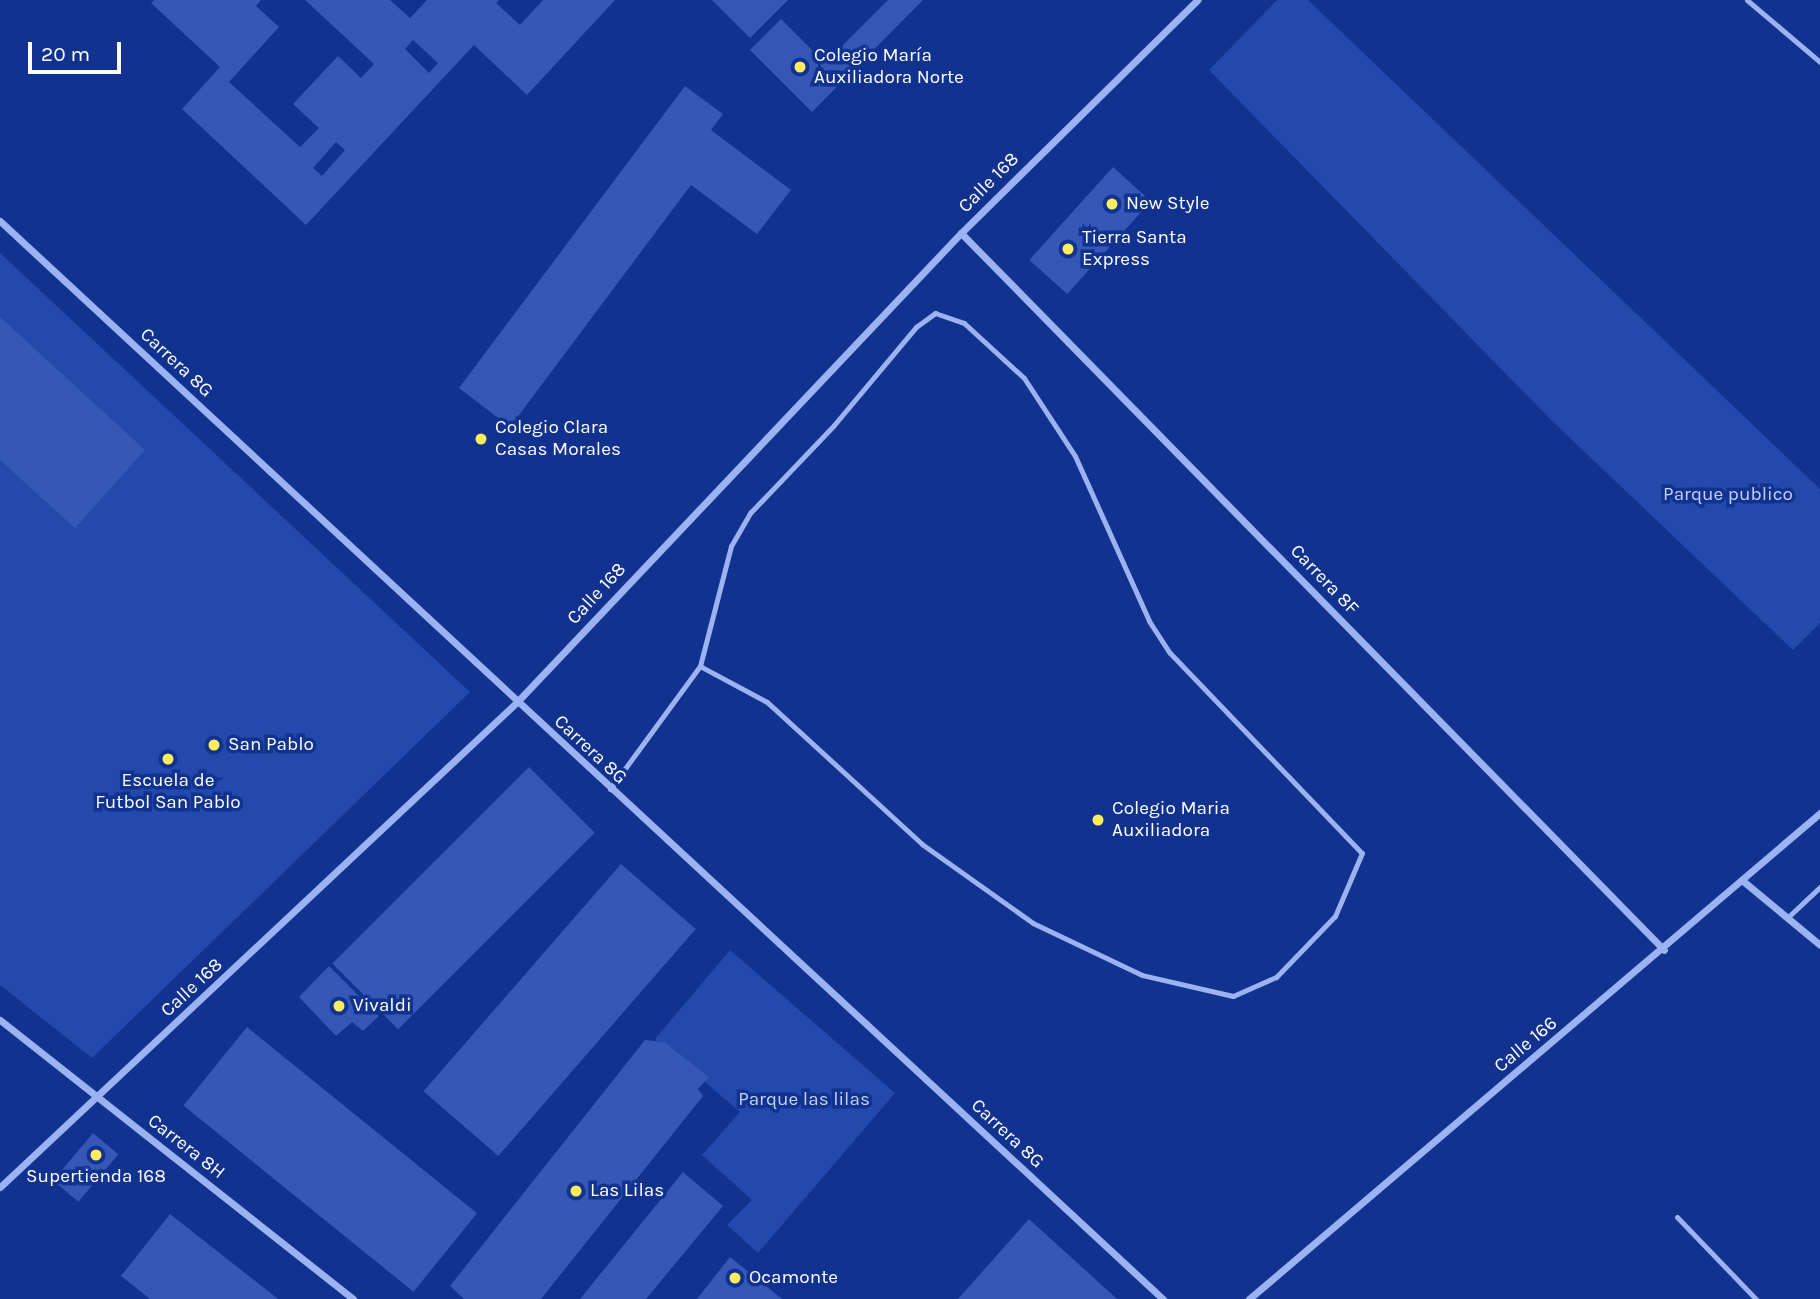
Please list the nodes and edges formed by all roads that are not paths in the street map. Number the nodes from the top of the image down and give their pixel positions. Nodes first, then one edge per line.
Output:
1 (1197, 0) edge
2 (1747, 0) edge
3 (1820, 62) edge
4 (0, 221) edge
5 (961, 233) junction
6 (700, 666) junction
7 (516, 703) junction
8 (610, 789) junction
9 (1820, 813) edge
10 (1743, 881) junction
11 (1820, 887) edge
12 (1787, 918) junction
13 (1820, 945) edge
14 (1664, 950) junction
15 (0, 1020) edge
16 (99, 1098) junction
17 (0, 1187) edge
18 (1677, 1217) dead end
19 (353, 1299) edge
20 (1163, 1299) edge
21 (1250, 1299) edge
22 (1756, 1299) edge

1 - 5 street, Calle 168
2 - 3 lane
4 - 7 street, Carrera 8G
5 - 7 street, Calle 168
5 - 14 street, Carrera 8F
6 - 6 lane
6 - 8 lane
7 - 8 street, Carrera 8G
7 - 16 street, Calle 168
8 - 20 street, Carrera 8G
9 - 10 street, Calle 166
10 - 12 street
10 - 14 street, Calle 166
11 - 12 lane
12 - 13 street
14 - 21 street, Calle 166
15 - 16 street, Carrera 8H
16 - 17 street, Calle 168
16 - 19 street, Carrera 8H
18 - 22 lane

